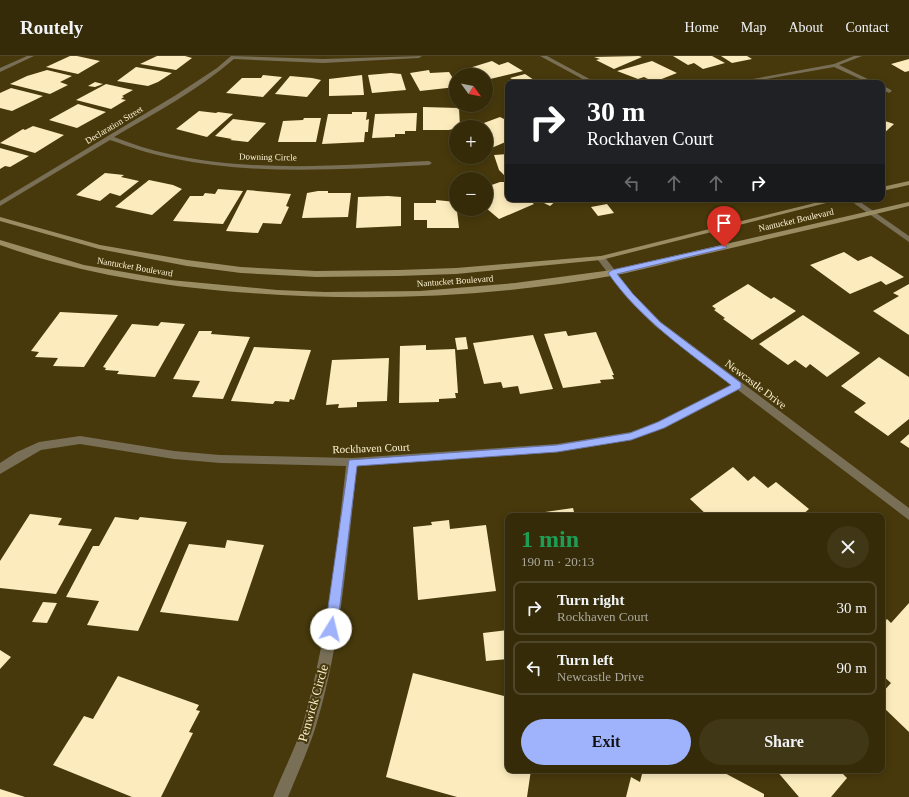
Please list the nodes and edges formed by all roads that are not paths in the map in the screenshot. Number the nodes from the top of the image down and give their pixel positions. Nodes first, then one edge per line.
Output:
1 (31, 56) edge
2 (419, 56) edge
3 (543, 56) edge
4 (859, 56) edge
5 (233, 57) edge
6 (835, 65) junction
7 (0, 70) edge
8 (588, 80) edge
9 (751, 80) edge
10 (867, 80) edge
11 (885, 88) edge
12 (890, 91) dead end
13 (110, 138) junction
14 (429, 163) dead end
15 (909, 183) edge
16 (885, 188) edge
17 (827, 202) edge
18 (855, 202) edge
19 (0, 204) edge
20 (909, 204) edge
21 (871, 213) junction
22 (0, 219) edge
23 (909, 240) edge
24 (0, 242) edge
25 (601, 258) junction
26 (612, 273) junction
27 (738, 386) junction
28 (352, 462) junction
29 (0, 469) edge
30 (909, 515) edge
31 (280, 797) edge

1 - 7 street
2 - 5 street
3 - 8 street
4 - 6 street
5 - 13 street, Declaration Street
6 - 9 street
6 - 10 street
11 - 12 street
13 - 14 street, Downing Circle
13 - 19 street, Declaration Street
15 - 16 street
17 - 25 street, Nantucket Boulevard
18 - 21 street
20 - 21 street, Nantucket Boulevard
21 - 23 street
21 - 26 street, Nantucket Boulevard
22 - 25 street, Nantucket Boulevard
24 - 26 street, Nantucket Boulevard
25 - 26 street, Newcastle Drive
26 - 27 street, Newcastle Drive
27 - 28 street, Rockhaven Court
27 - 30 street, Newcastle Drive
28 - 29 street, Rockhaven Court
28 - 31 street, Penwick Circle

